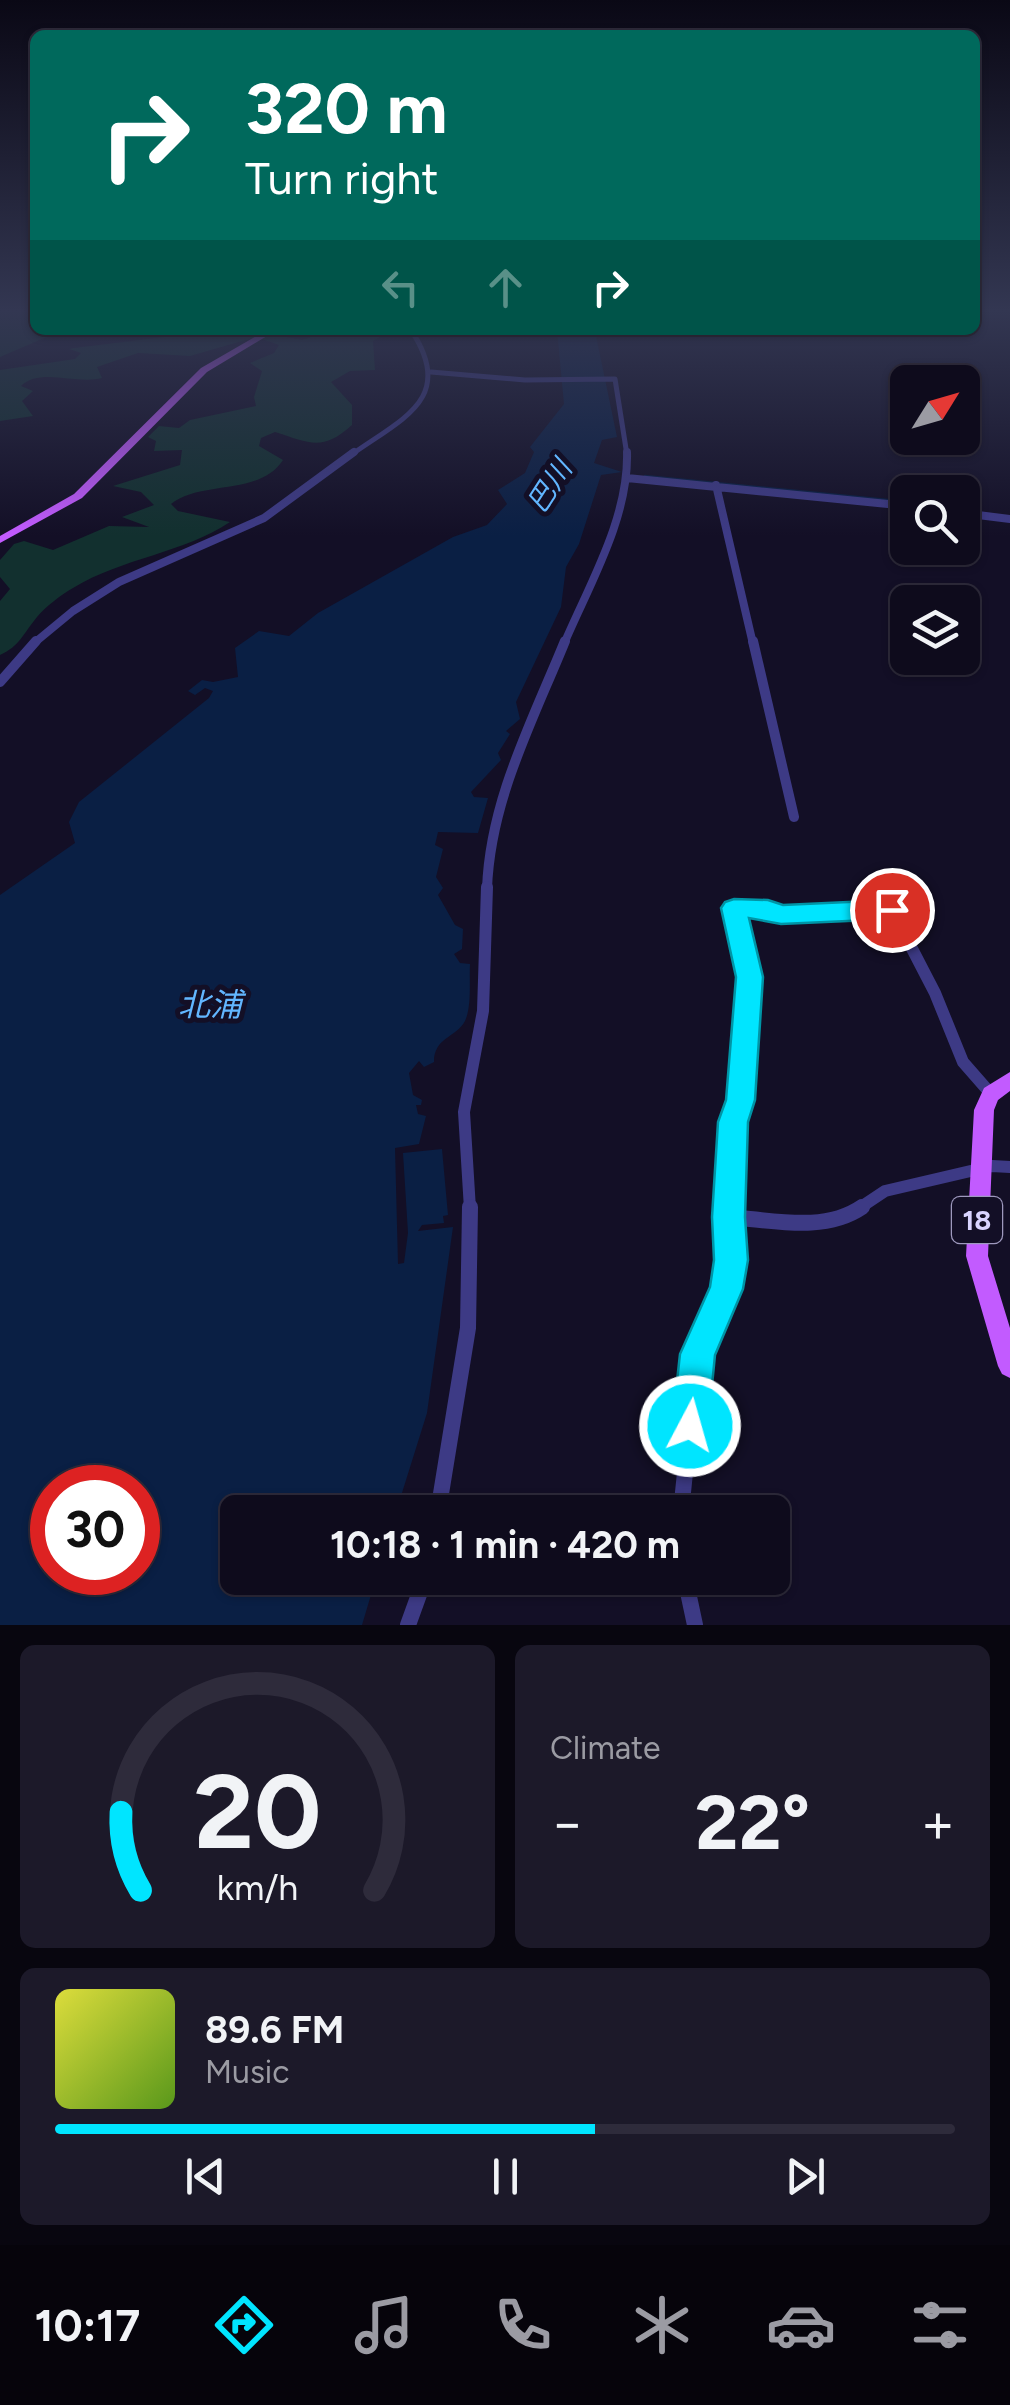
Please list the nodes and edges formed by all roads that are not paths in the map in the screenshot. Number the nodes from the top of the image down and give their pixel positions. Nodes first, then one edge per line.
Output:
1 (189, 385) edge
2 (426, 385) edge
3 (613, 385) edge
4 (628, 475) junction
5 (716, 485) junction
6 (890, 504) edge
7 (980, 516) edge
8 (1010, 519) edge
9 (0, 540) edge
10 (0, 682) edge
11 (794, 817) dead end
12 (1010, 1080) edge
13 (991, 1094) junction
14 (1010, 1167) edge
15 (980, 1168) junction
16 (728, 1217) junction
17 (1010, 1366) edge
18 (441, 1495) edge
19 (684, 1495) edge
20 (419, 1595) edge
21 (688, 1595) edge
22 (408, 1625) edge
23 (694, 1625) edge

1 - 9 main road
2 - 10 street
3 - 4 street
4 - 5 street
4 - 18 street
5 - 6 street
5 - 11 street
7 - 8 street
12 - 13 main road
13 - 15 main road, 18
13 - 16 street
14 - 15 street
15 - 16 street
15 - 17 main road, 18
16 - 19 street
20 - 22 street
21 - 23 street

